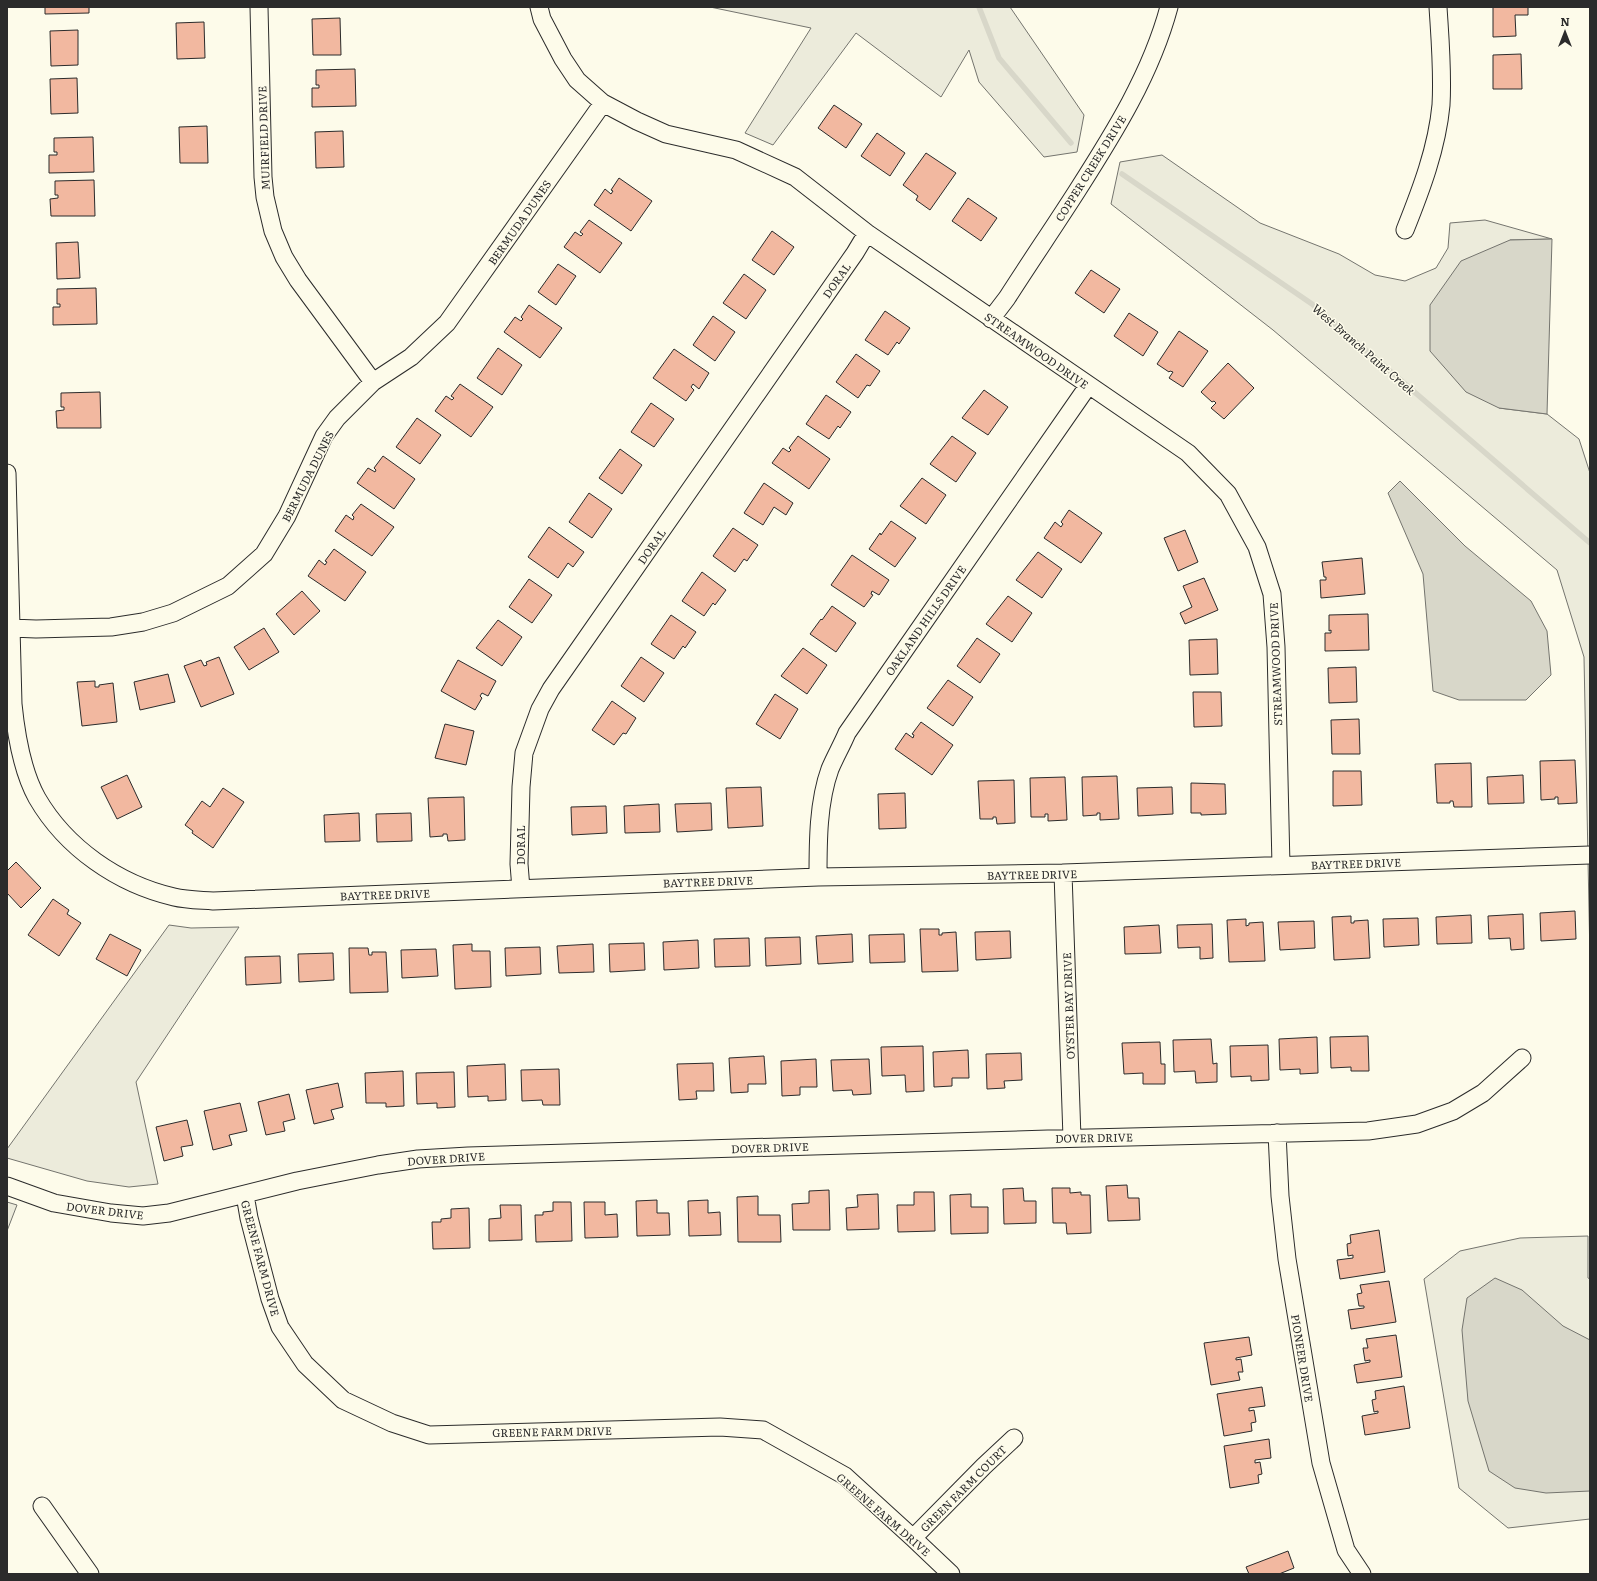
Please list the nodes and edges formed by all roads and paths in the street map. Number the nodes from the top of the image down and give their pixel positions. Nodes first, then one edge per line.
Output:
1 (259, 7) edge
2 (539, 7) edge
3 (1169, 7) edge
4 (1438, 7) edge
5 (603, 103) junction
6 (1405, 230) dead end
7 (868, 233) junction
8 (991, 319) junction
9 (373, 382) junction
10 (1088, 386) junction
11 (7, 473) edge
12 (12, 628) junction
13 (1590, 855) edge
14 (1281, 866) junction
15 (1063, 873) junction
16 (818, 877) junction
17 (521, 889) junction
18 (1522, 1058) dead end
19 (1277, 1133) junction
20 (1072, 1138) junction
21 (7, 1186) edge
22 (245, 1195) junction
23 (1014, 1438) dead end
24 (42, 1506) dead end
25 (913, 1538) junction
26 (90, 1574) edge
27 (951, 1574) edge
28 (1362, 1574) edge

1 - 9 street, MUIRFIELD DRIVE
2 - 5 street, STREAMWOOD DRIVE
3 - 8 street, COPPER CREEK DRIVE
4 - 6 street
5 - 7 street, STREAMWOOD DRIVE
5 - 9 street, BERMUDA DUNES
7 - 8 street, STREAMWOOD DRIVE
7 - 17 street, DORAL
8 - 10 street, STREAMWOOD DRIVE
9 - 12 street, BERMUDA DUNES
10 - 14 street, STREAMWOOD DRIVE
10 - 16 street, OAKLAND HILLS DRIVE
11 - 12 street, BAYTREE DRIVE
12 - 17 street, BAYTREE DRIVE
13 - 14 street, BAYTREE DRIVE
14 - 15 street, BAYTREE DRIVE
15 - 16 street, BAYTREE DRIVE
15 - 20 street, OYSTER BAY DRIVE
16 - 17 street, BAYTREE DRIVE
18 - 19 street, DOVER DRIVE
19 - 20 street, DOVER DRIVE
19 - 28 street, PIONEER DRIVE
20 - 22 street, DOVER DRIVE
21 - 22 street, DOVER DRIVE
22 - 25 street, GREENE FARM DRIVE
23 - 25 street, GREEN FARM COURT
24 - 26 street
25 - 27 street, GREENE FARM DRIVE

